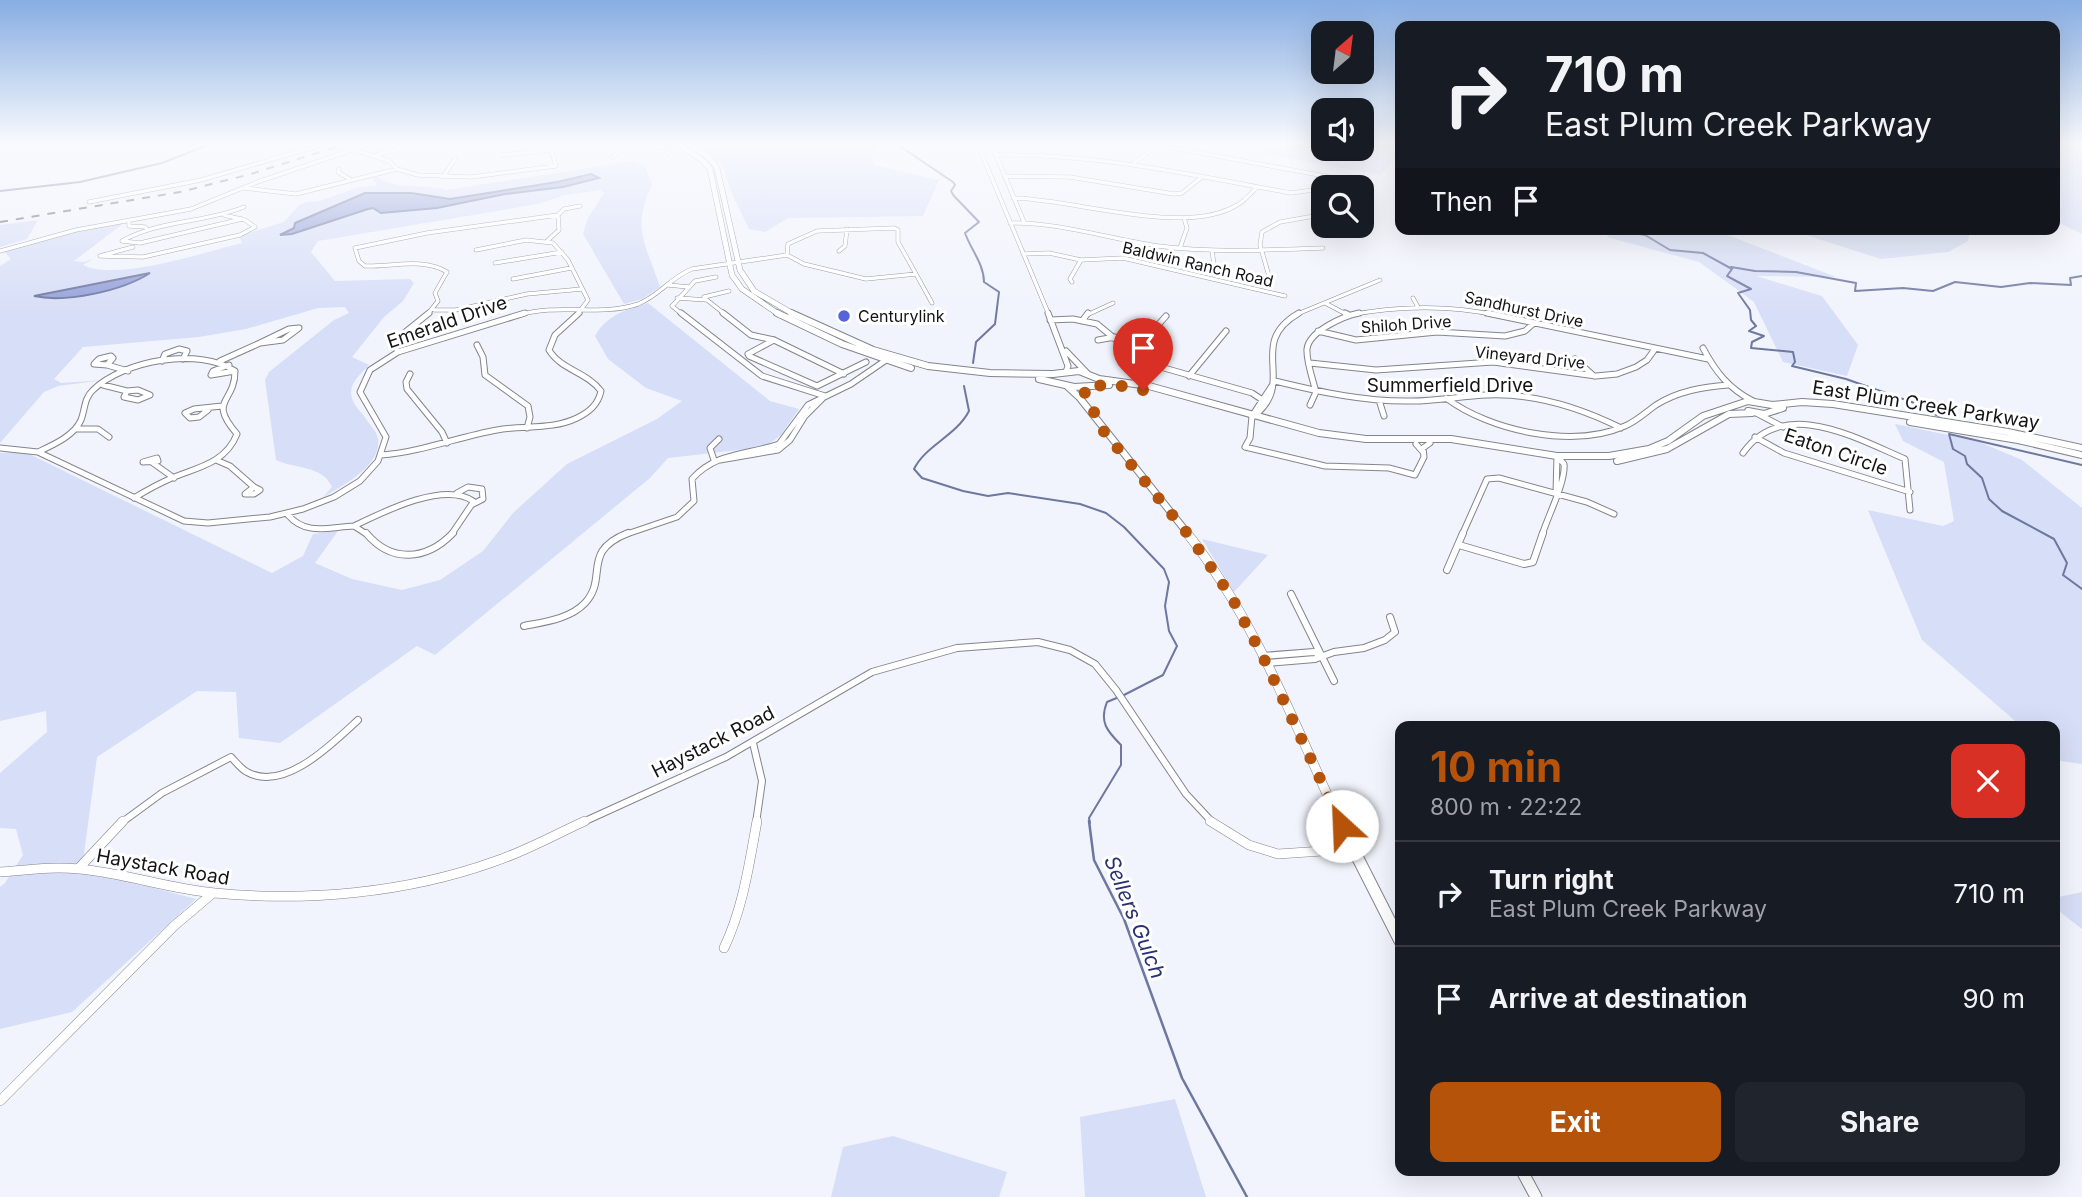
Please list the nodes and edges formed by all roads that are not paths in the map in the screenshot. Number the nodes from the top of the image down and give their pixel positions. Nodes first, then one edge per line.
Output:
1 (95, 201) edge
2 (204, 201) edge
3 (717, 201) edge
4 (725, 201) edge
5 (1001, 201) edge
6 (1014, 201) edge
7 (1067, 201) edge
8 (1241, 201) edge
9 (89, 202) dead end
10 (580, 206) dead end
11 (244, 207) dead end
12 (224, 215) junction
13 (558, 215) junction
14 (1311, 217) edge
15 (1184, 218) junction
16 (242, 219) junction
17 (132, 220) junction
18 (1024, 222) junction
19 (1010, 223) junction
20 (155, 229) junction
21 (847, 229) junction
22 (148, 230) junction
23 (152, 241) junction
24 (547, 242) junction
25 (1180, 248) junction
26 (1322, 248) dead end
27 (0, 249) edge
28 (476, 250) dead end
29 (1262, 250) junction
30 (839, 251) dead end
31 (1212, 251) junction
32 (562, 252) junction
33 (1023, 254) junction
34 (787, 255) junction
35 (1081, 260) junction
36 (737, 261) junction
37 (729, 262) junction
38 (495, 263) dead end
39 (1214, 264) dead end
40 (571, 268) junction
41 (916, 274) junction
42 (716, 276) dead end
43 (1269, 276) dead end
44 (513, 279) dead end
45 (1380, 280) dead end
46 (1072, 282) dead end
47 (668, 285) junction
48 (689, 287) junction
49 (582, 289) junction
50 (729, 291) dead end
51 (1285, 296) dead end
52 (677, 298) junction
53 (702, 298) junction
54 (1413, 299) dead end
55 (932, 303) dead end
56 (1113, 303) dead end
57 (1325, 303) junction
58 (1418, 307) junction
59 (583, 309) junction
60 (434, 310) junction
61 (1349, 315) junction
62 (1167, 316) dead end
63 (1082, 321) junction
64 (1051, 322) junction
65 (1534, 323) junction
66 (1226, 331) dead end
67 (1318, 331) junction
68 (1115, 337) junction
69 (774, 340) junction
70 (1098, 340) dead end
71 (260, 343) junction
72 (1060, 344) junction
73 (477, 345) dead end
74 (1703, 348) dead end
75 (1123, 349) junction
76 (1655, 349) junction
77 (398, 352) junction
78 (183, 359) junction
79 (889, 359) junction
80 (1575, 359) dead end
81 (1708, 359) junction
82 (162, 361) junction
83 (220, 361) junction
84 (866, 362) dead end
85 (1310, 363) junction
86 (107, 365) dead end
87 (229, 365) junction
88 (128, 371) junction
89 (235, 371) junction
90 (781, 371) junction
91 (1065, 373) junction
92 (410, 374) dead end
93 (844, 374) junction
94 (1088, 374) junction
95 (1189, 376) junction
96 (1594, 376) junction
97 (770, 378) junction
98 (1275, 381) junction
99 (101, 384) junction
100 (1063, 384) junction
101 (1086, 385) junction
102 (1728, 385) junction
103 (1734, 390) junction
104 (127, 391) dead end
105 (1316, 392) junction
106 (1156, 393) junction
107 (825, 396) junction
108 (1446, 398) junction
109 (1261, 399) junction
110 (1379, 400) junction
111 (1201, 402) junction
112 (1741, 404) junction
113 (1760, 404) junction
114 (1310, 405) dead end
115 (222, 406) junction
116 (208, 410) dead end
117 (1770, 412) junction
118 (1754, 413) junction
119 (1094, 416) junction
120 (1384, 416) dead end
121 (1252, 418) junction
122 (1785, 426) junction
123 (527, 428) junction
124 (1621, 428) junction
125 (75, 429) junction
126 (109, 437) dead end
127 (1755, 437) junction
128 (719, 439) dead end
129 (1429, 441) junction
130 (447, 443) junction
131 (1416, 444) junction
132 (0, 448) edge
133 (2082, 448) edge
134 (38, 452) junction
135 (1423, 452) junction
136 (1743, 453) dead end
137 (381, 455) junction
138 (2082, 455) edge
139 (216, 460) junction
140 (714, 460) junction
141 (1559, 460) junction
142 (153, 463) dead end
143 (174, 478) junction
144 (254, 487) dead end
145 (1910, 492) junction
146 (1556, 493) junction
147 (456, 494) junction
148 (134, 498) junction
149 (473, 504) junction
150 (1910, 510) dead end
151 (1614, 514) dead end
152 (288, 515) junction
153 (354, 526) junction
154 (1459, 545) junction
155 (1447, 570) dead end
156 (1291, 594) dead end
157 (1390, 617) dead end
158 (524, 626) dead end
159 (1322, 655) junction
160 (1264, 660) junction
161 (1334, 681) dead end
162 (358, 720) dead end
163 (753, 743) junction
164 (1352, 849) junction
165 (78, 869) junction
166 (0, 872) edge
167 (213, 893) junction
168 (1395, 931) edge
169 (724, 948) dead end
170 (0, 1101) edge
171 (1525, 1176) edge
172 (1536, 1197) edge

1 - 9 street
2 - 17 street
3 - 37 main road
4 - 36 main road
5 - 19 street
6 - 18 street
7 - 15 street
8 - 15 street
10 - 13 street
11 - 12 street
12 - 16 street
12 - 20 street
13 - 24 street
13 - 60 street
14 - 29 street
15 - 25 street
16 - 23 street
16 - 23 street
17 - 20 street
17 - 22 street
17 - 27 street
18 - 19 street
18 - 25 street
19 - 33 street
20 - 22 street
21 - 30 street
21 - 34 street
21 - 41 street
22 - 23 street
24 - 28 street
24 - 32 street
25 - 31 street
26 - 29 street
29 - 31 street
29 - 43 street
31 - 39 street
32 - 38 street
32 - 40 street
33 - 35 street, Baldwin Ranch Road
33 - 64 street
34 - 36 street, Emerald Drive
34 - 41 street
35 - 46 street
35 - 51 street, Baldwin Ranch Road
36 - 37 street, Emerald Drive
36 - 79 main road
37 - 47 street, Emerald Drive
37 - 79 main road
40 - 44 street
40 - 49 street
41 - 55 street
42 - 48 street
45 - 57 street
47 - 48 street
47 - 59 street, Emerald Drive
48 - 52 street
49 - 59 street
49 - 60 street
50 - 53 street
52 - 53 street
52 - 97 street
53 - 69 street
54 - 58 street
56 - 63 street
57 - 61 street
57 - 98 street
58 - 61 street, Sandhurst Drive
58 - 65 street, Sandhurst Drive
59 - 77 street, Emerald Drive
59 - 123 street
60 - 77 street
61 - 67 street, Sandhurst Drive
62 - 75 street
63 - 64 street
63 - 68 street
64 - 72 street
65 - 67 street, Shiloh Drive
65 - 76 street, Sandhurst Drive
66 - 95 street
67 - 85 street
68 - 70 street
68 - 75 street
69 - 90 street
69 - 93 street
71 - 71 street
71 - 83 street
72 - 91 street
72 - 94 street
73 - 123 street
74 - 81 street
75 - 95 street
76 - 81 street, Sandhurst Drive
76 - 96 street, Vineyard Drive
77 - 137 street, Emerald Drive
78 - 82 street
78 - 82 street
78 - 83 street
79 - 91 main road
79 - 100 main road
79 - 107 street
80 - 96 street
81 - 102 street
82 - 88 street
83 - 87 street
84 - 93 street
85 - 96 street, Vineyard Drive
85 - 105 street
86 - 88 street
87 - 89 street
87 - 89 street
88 - 99 street
89 - 115 street
90 - 93 street
90 - 97 street
91 - 94 main road
91 - 100 main road
92 - 130 street
94 - 101 main road
94 - 111 main road
95 - 109 street
97 - 107 street
98 - 105 street, Summerfield Drive
98 - 109 street
98 - 121 street
99 - 104 street
99 - 125 street
100 - 101 main road
100 - 119 main road
101 - 106 main road
101 - 119 main road
102 - 103 street
102 - 124 street
103 - 112 street
103 - 113 street
105 - 110 street, Summerfield Drive
105 - 114 street
106 - 111 main road
106 - 121 main road
107 - 140 street
108 - 110 street, Summerfield Drive
108 - 124 street, Summerfield Drive
108 - 124 street
109 - 121 street
110 - 120 street
111 - 121 main road
112 - 113 main road, East Plum Creek Parkway
112 - 118 main road
112 - 141 main road
113 - 117 main road
113 - 133 main road, East Plum Creek Parkway
115 - 116 street
115 - 139 street
117 - 118 main road, East Plum Creek Parkway
117 - 122 street, Eaton Circle
117 - 138 main road, East Plum Creek Parkway
118 - 122 street, Eaton Circle
118 - 141 main road
119 - 160 main road
121 - 129 main road
121 - 131 main road
121 - 135 street
122 - 127 street, Eaton Circle
122 - 145 street, Eaton Circle
123 - 130 street
125 - 126 street
125 - 134 street
127 - 136 street, Eaton Circle
127 - 145 street, Eaton Circle
128 - 140 street
129 - 131 main road
129 - 135 street
129 - 141 main road
130 - 137 street
131 - 135 street
132 - 134 street
134 - 148 street
137 - 152 street
139 - 143 street
139 - 144 street
140 - 158 street
141 - 146 street
142 - 143 street
143 - 148 street
145 - 150 street, Eaton Circle
146 - 151 street
146 - 154 street
146 - 154 street
147 - 149 street
147 - 149 street
147 - 153 street
148 - 152 street
149 - 153 street
152 - 153 street
154 - 155 street
156 - 159 street
157 - 159 street
159 - 160 street
159 - 161 street
160 - 164 main road
162 - 165 street
163 - 164 street, Haystack Road
163 - 167 street, Haystack Road
163 - 169 street
164 - 168 main road
165 - 166 street, Haystack Road
165 - 167 street, Haystack Road
167 - 170 street
171 - 172 main road

